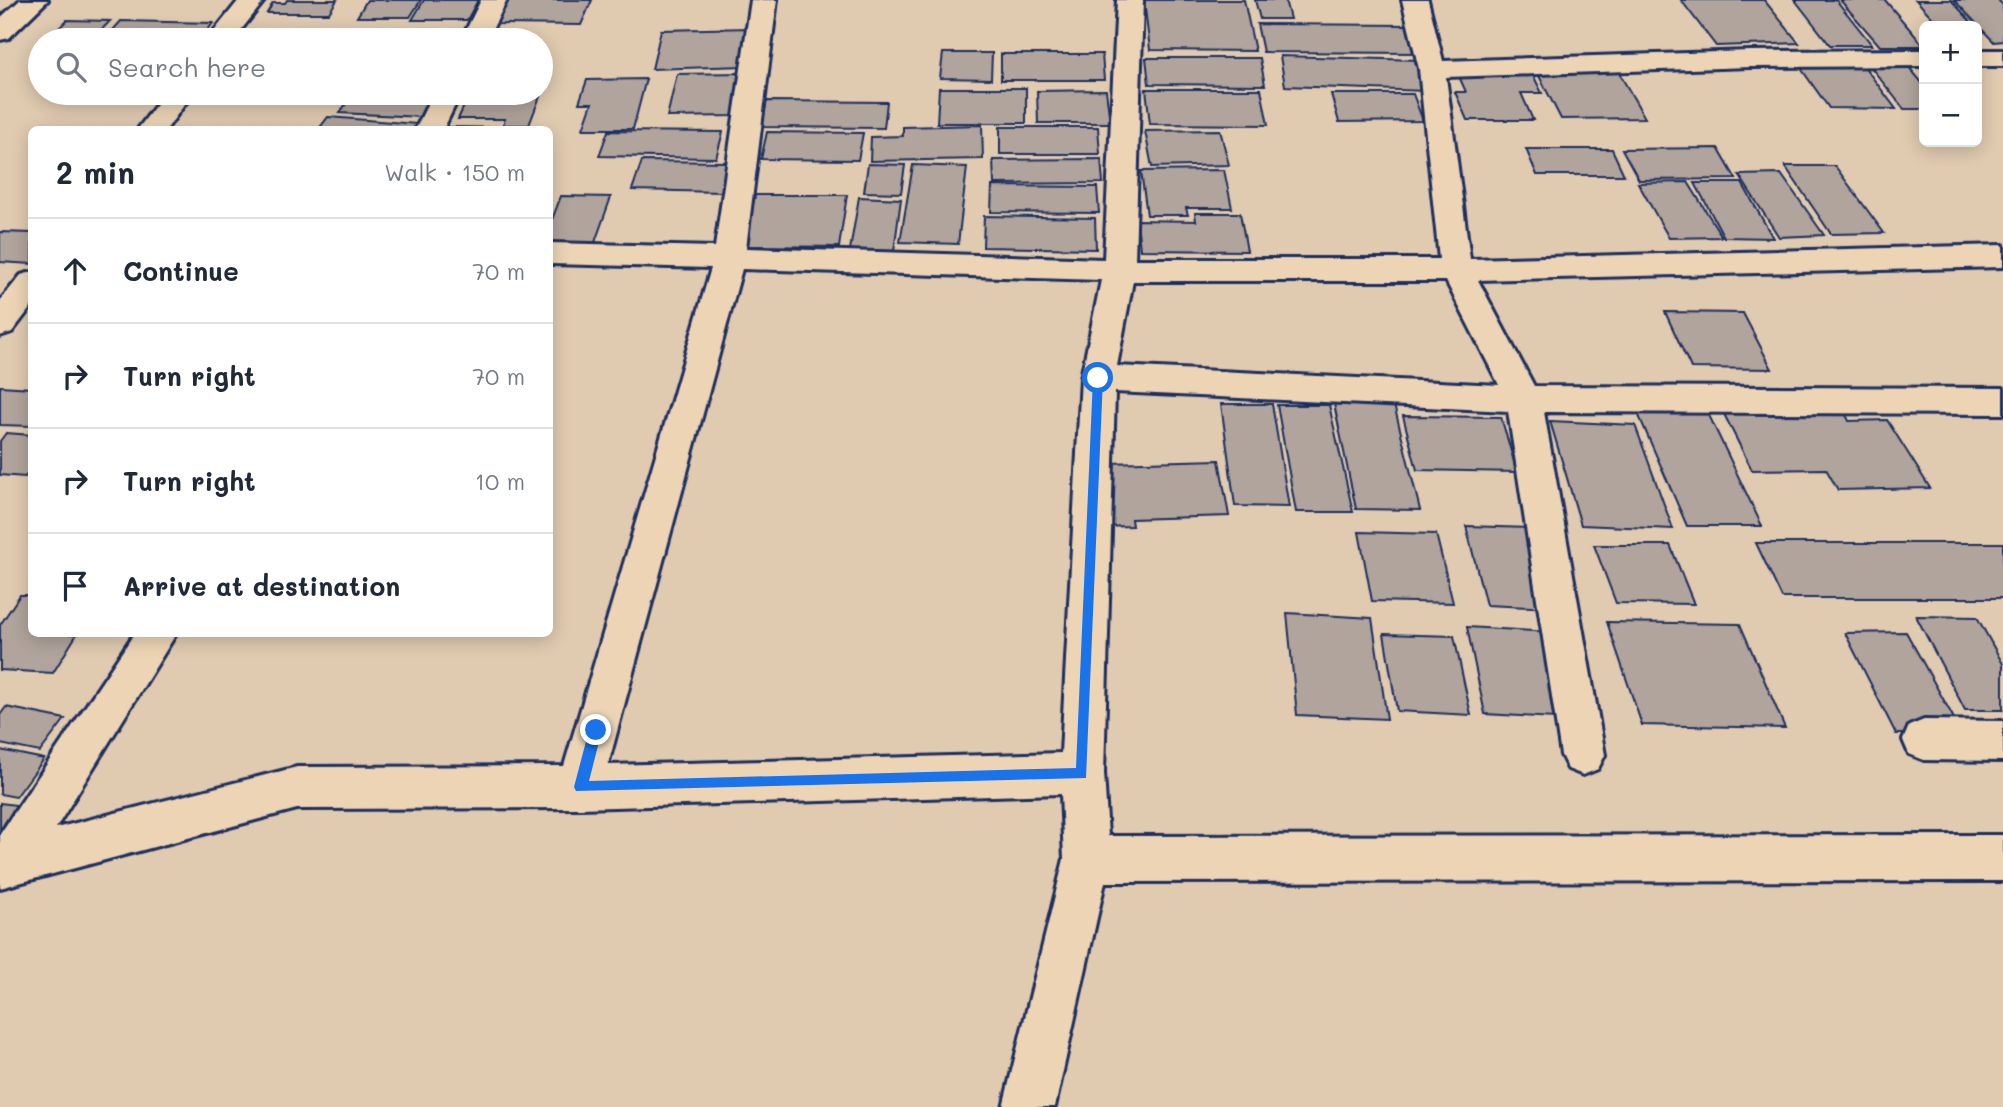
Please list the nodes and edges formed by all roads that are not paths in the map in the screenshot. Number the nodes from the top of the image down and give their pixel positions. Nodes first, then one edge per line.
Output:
1 (35, 0) edge
2 (252, 0) edge
3 (494, 0) edge
4 (764, 0) edge
5 (1130, 0) edge
6 (1415, 0) edge
7 (230, 28) edge
8 (480, 28) edge
9 (0, 32) edge
10 (1919, 58) edge
11 (1982, 58) edge
12 (2003, 58) edge
13 (1432, 69) junction
14 (170, 105) edge
15 (441, 105) edge
16 (154, 126) edge
17 (431, 126) edge
18 (553, 253) edge
19 (2003, 256) edge
20 (729, 260) junction
21 (1456, 269) junction
22 (1119, 270) junction
23 (28, 288) edge
24 (0, 324) edge
25 (1098, 378) junction
26 (1524, 399) junction
27 (2003, 401) edge
28 (154, 637) edge
29 (1924, 740) dead end
30 (2003, 741) edge
31 (1583, 755) dead end
32 (1082, 774) junction
33 (580, 787) junction
34 (2003, 858) edge
35 (1087, 859) junction
36 (4, 864) edge
37 (1029, 1107) edge

1 - 9 street
2 - 7 street
3 - 8 street
4 - 20 street
5 - 22 street
6 - 13 street
10 - 13 street
11 - 12 street
13 - 21 street
14 - 16 street
15 - 17 street
18 - 20 street
19 - 21 street
20 - 22 street
20 - 33 street
21 - 22 street
21 - 26 street
22 - 25 street
23 - 24 street
25 - 26 street
25 - 32 street
26 - 27 street
26 - 31 street
28 - 36 street
29 - 30 street
32 - 33 street
32 - 35 street
33 - 36 street
34 - 35 street
35 - 37 street

